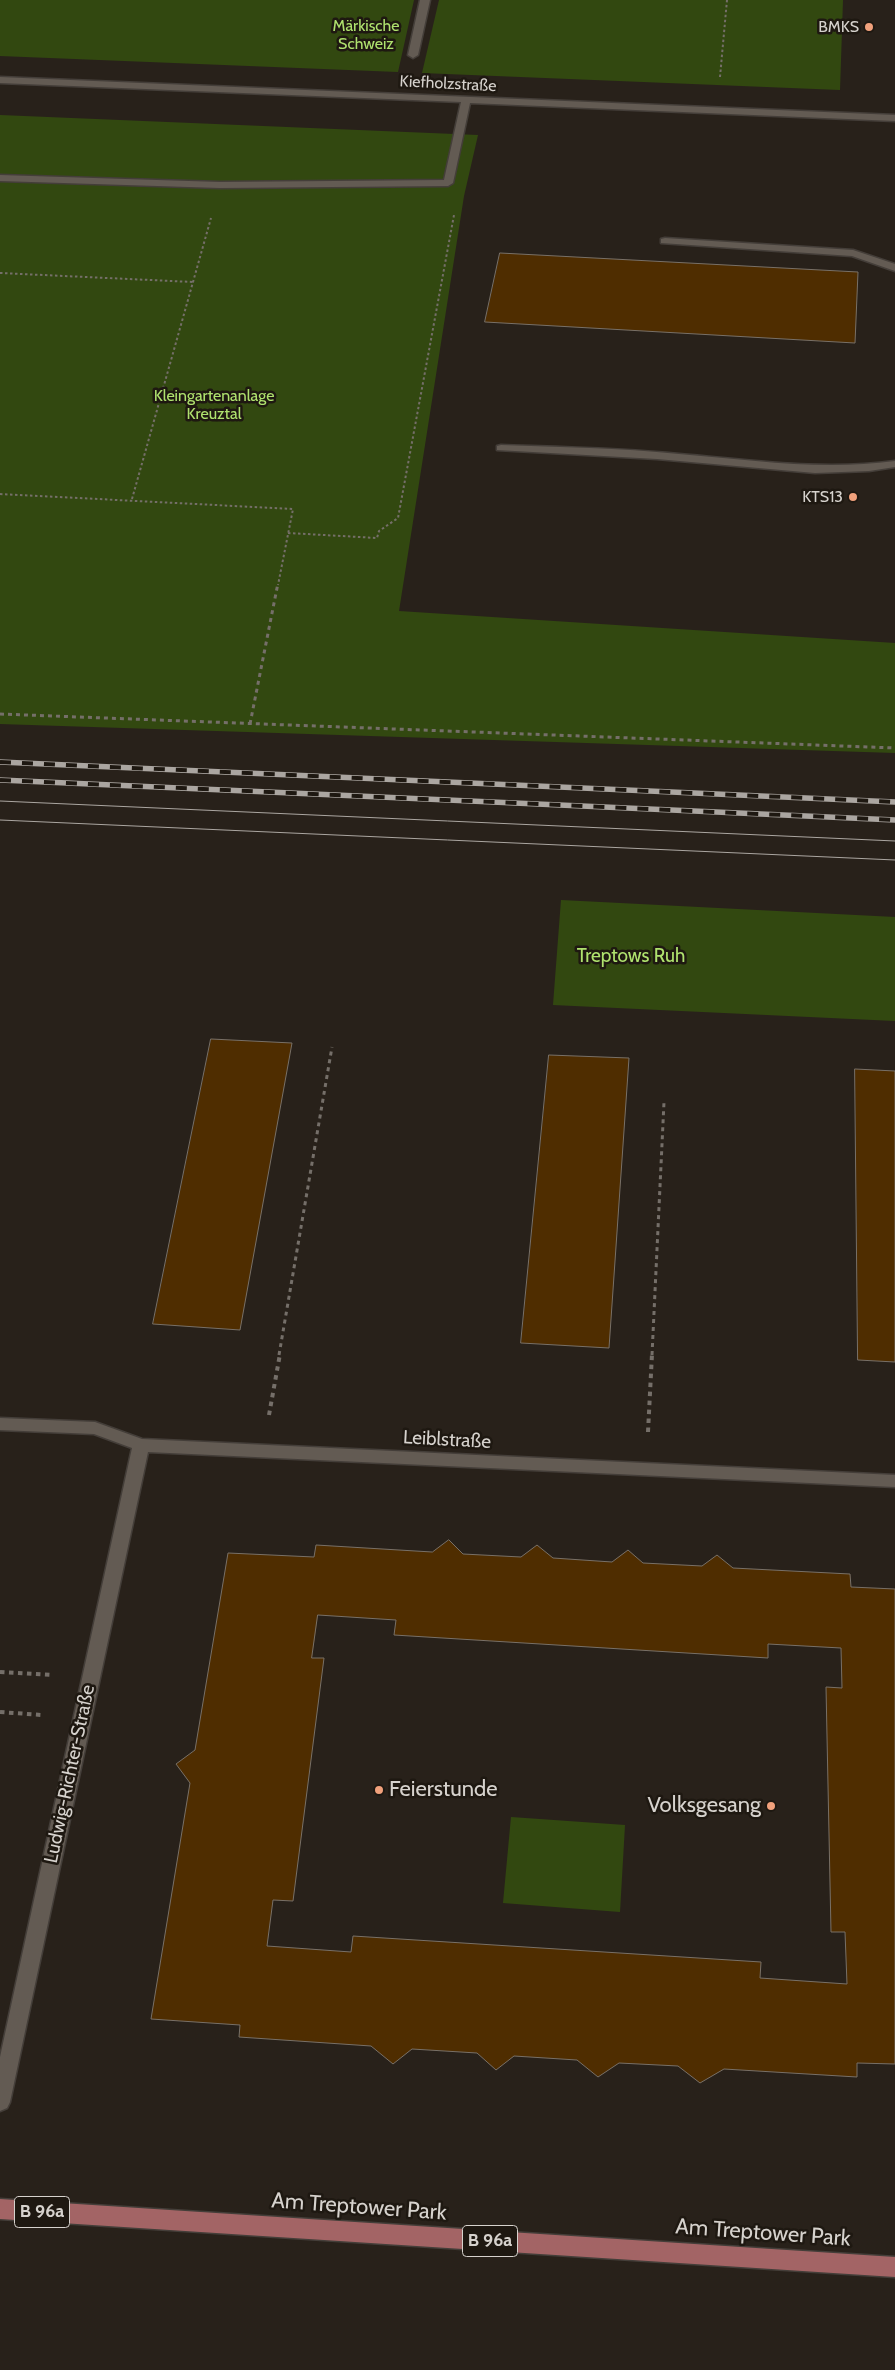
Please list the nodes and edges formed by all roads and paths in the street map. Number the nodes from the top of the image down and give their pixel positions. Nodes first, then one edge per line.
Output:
1 (425, 0) edge
2 (727, 0) edge
3 (413, 55) dead end
4 (720, 74) dead end
5 (0, 80) edge
6 (466, 100) junction
7 (895, 118) edge
8 (0, 178) edge
9 (448, 183) junction
10 (220, 185) junction
11 (665, 242) dead end
12 (895, 268) edge
13 (0, 273) edge
14 (193, 282) junction
15 (501, 448) dead end
16 (895, 464) edge
17 (0, 494) edge
18 (132, 499) junction
19 (288, 533) junction
20 (0, 714) edge
21 (250, 724) junction
22 (895, 748) edge
23 (332, 1047) dead end
24 (664, 1102) dead end
25 (0, 1424) edge
26 (141, 1445) junction
27 (263, 1450) junction
28 (647, 1470) junction
29 (895, 1481) edge
30 (0, 1672) edge
31 (91, 1677) junction
32 (0, 2102) edge
33 (0, 2209) edge
34 (895, 2267) edge

1 - 3 street
2 - 4 path
5 - 6 street, Kiefholzstraße
6 - 7 street, Kiefholzstraße
6 - 9 street
8 - 10 street
9 - 10 street
9 - 19 path
10 - 14 path
11 - 12 street
13 - 14 path
14 - 18 path
15 - 16 street
17 - 18 path
18 - 19 path
19 - 21 path
20 - 21 path
21 - 22 path
23 - 27 path
24 - 28 path
25 - 26 street, Leiblstraße
26 - 27 street, Leiblstraße
26 - 31 street, Ludwig-Richter-Straße
27 - 28 street, Leiblstraße
28 - 29 street, Leiblstraße
30 - 31 path
31 - 32 street, Ludwig-Richter-Straße
33 - 34 main road, Am Treptower Park / B 96a

